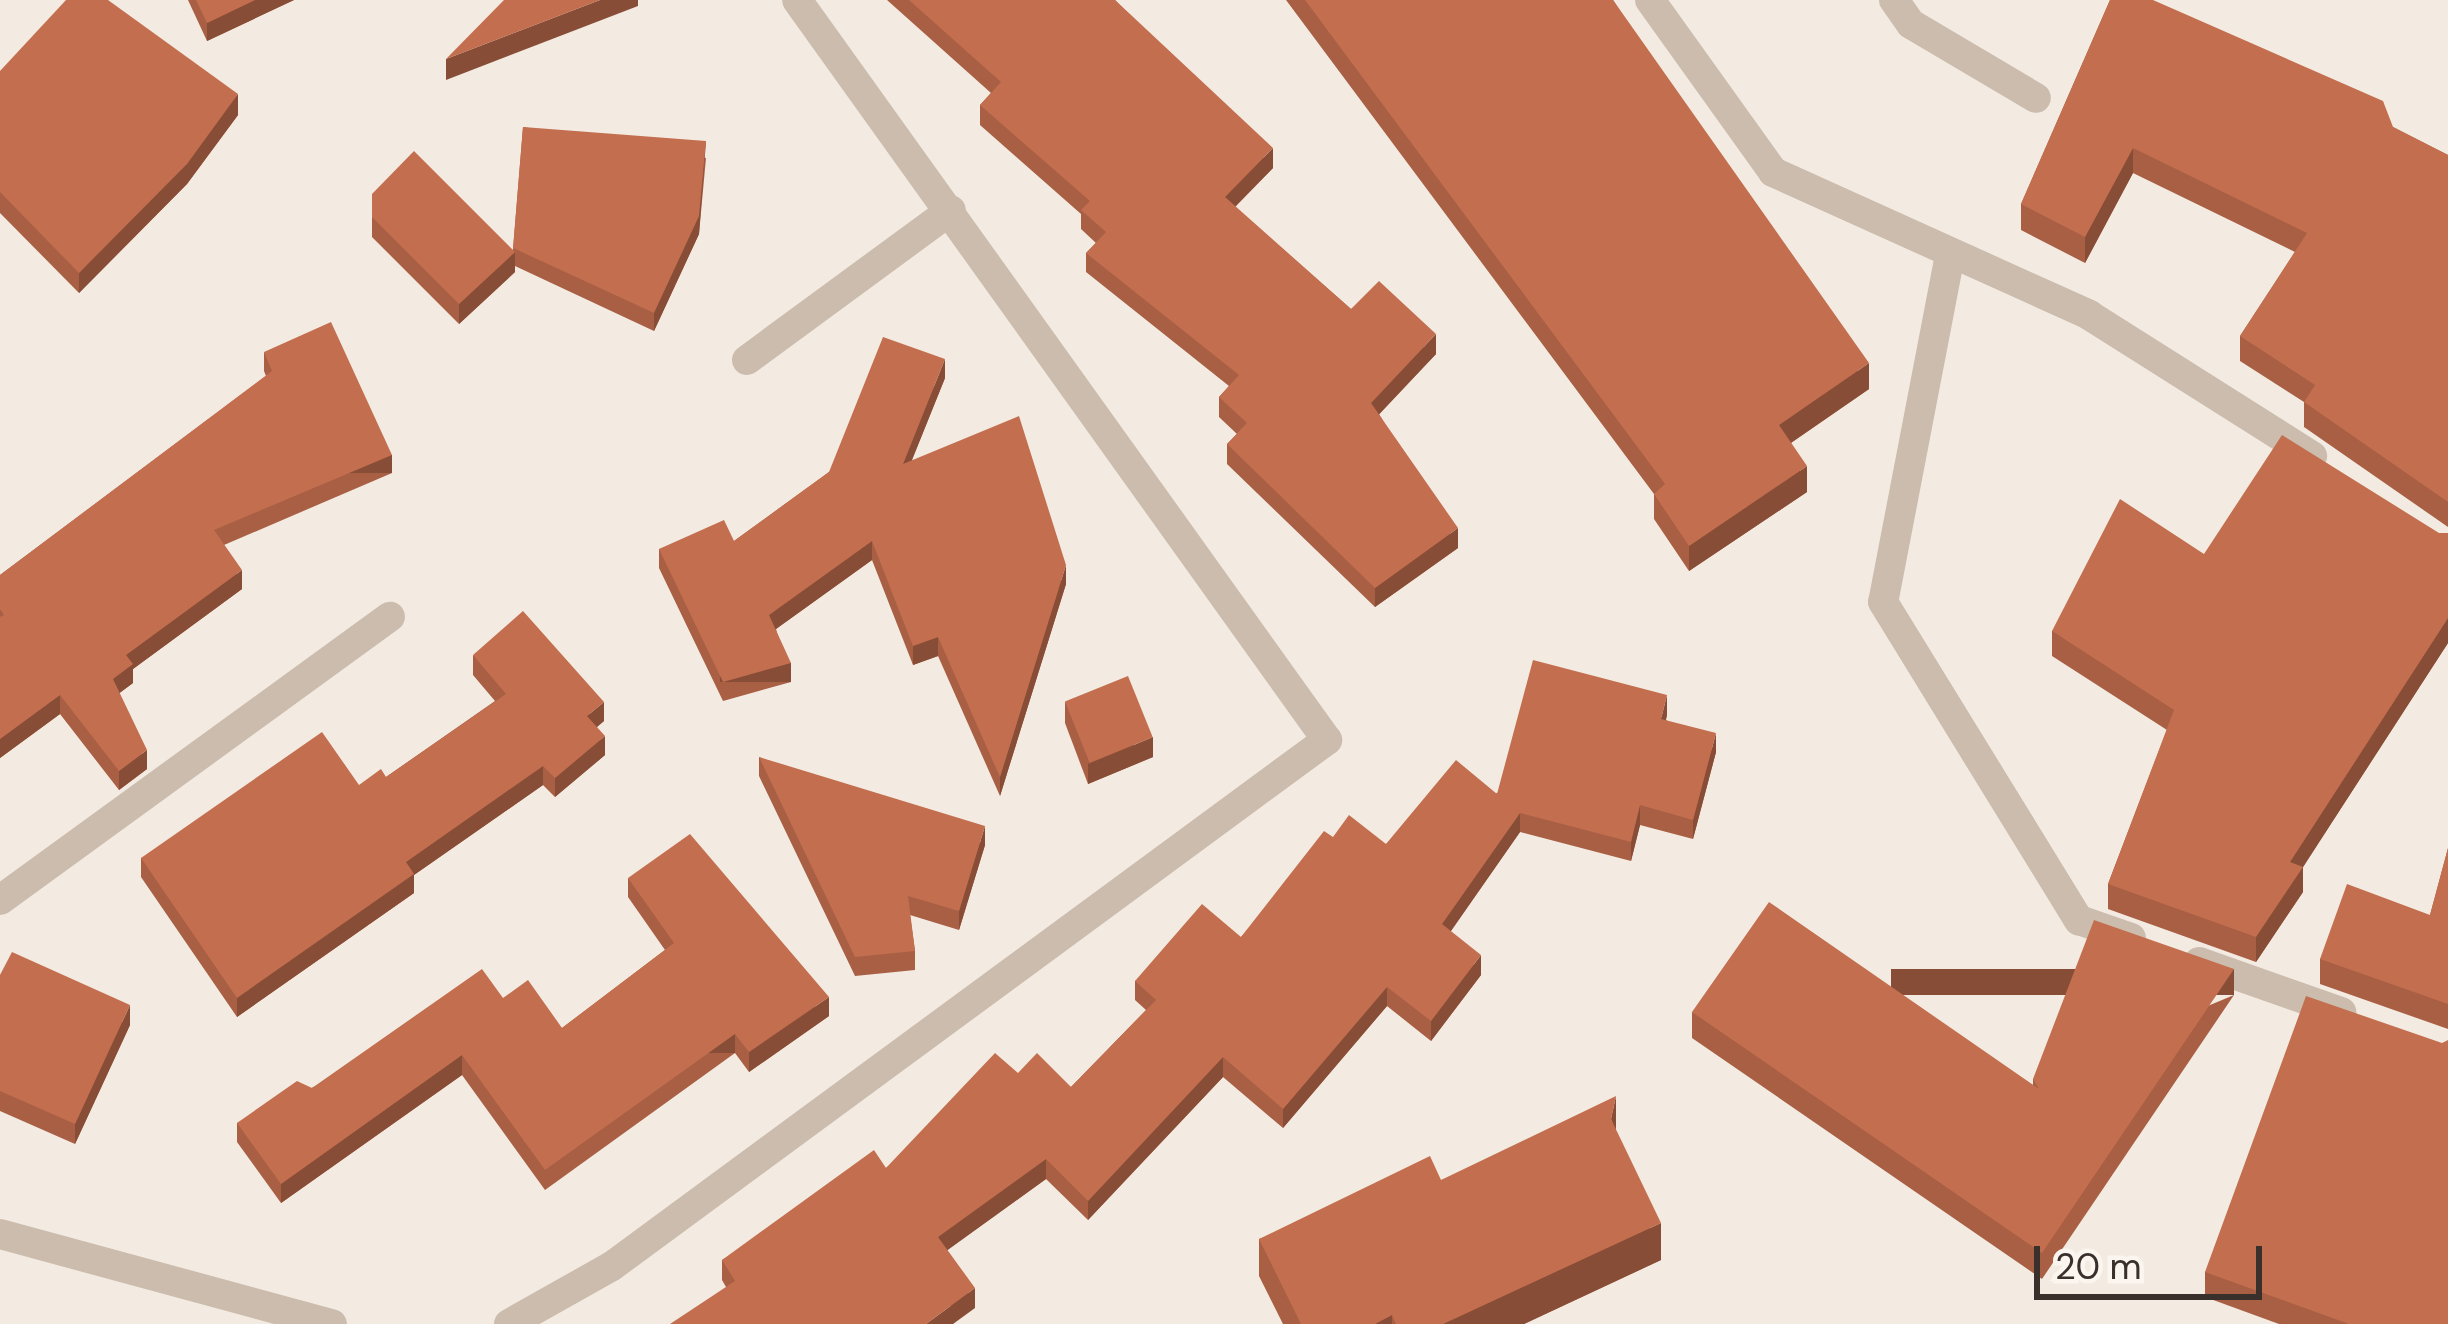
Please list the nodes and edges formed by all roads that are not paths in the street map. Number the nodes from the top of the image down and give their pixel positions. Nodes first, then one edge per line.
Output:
1 (797, 0) edge
2 (1651, 0) edge
3 (1894, 0) edge
4 (2036, 98) dead end
5 (951, 210) junction
6 (1950, 255) junction
7 (746, 360) dead end
8 (2348, 478) edge
9 (389, 616) dead end
10 (0, 900) edge
11 (2383, 1027) edge
12 (0, 1234) edge
13 (332, 1324) edge
14 (509, 1324) edge

1 - 5 lane
2 - 6 lane
3 - 4 lane
5 - 7 lane
5 - 14 lane
6 - 8 lane
6 - 11 lane
9 - 10 lane
12 - 13 lane

